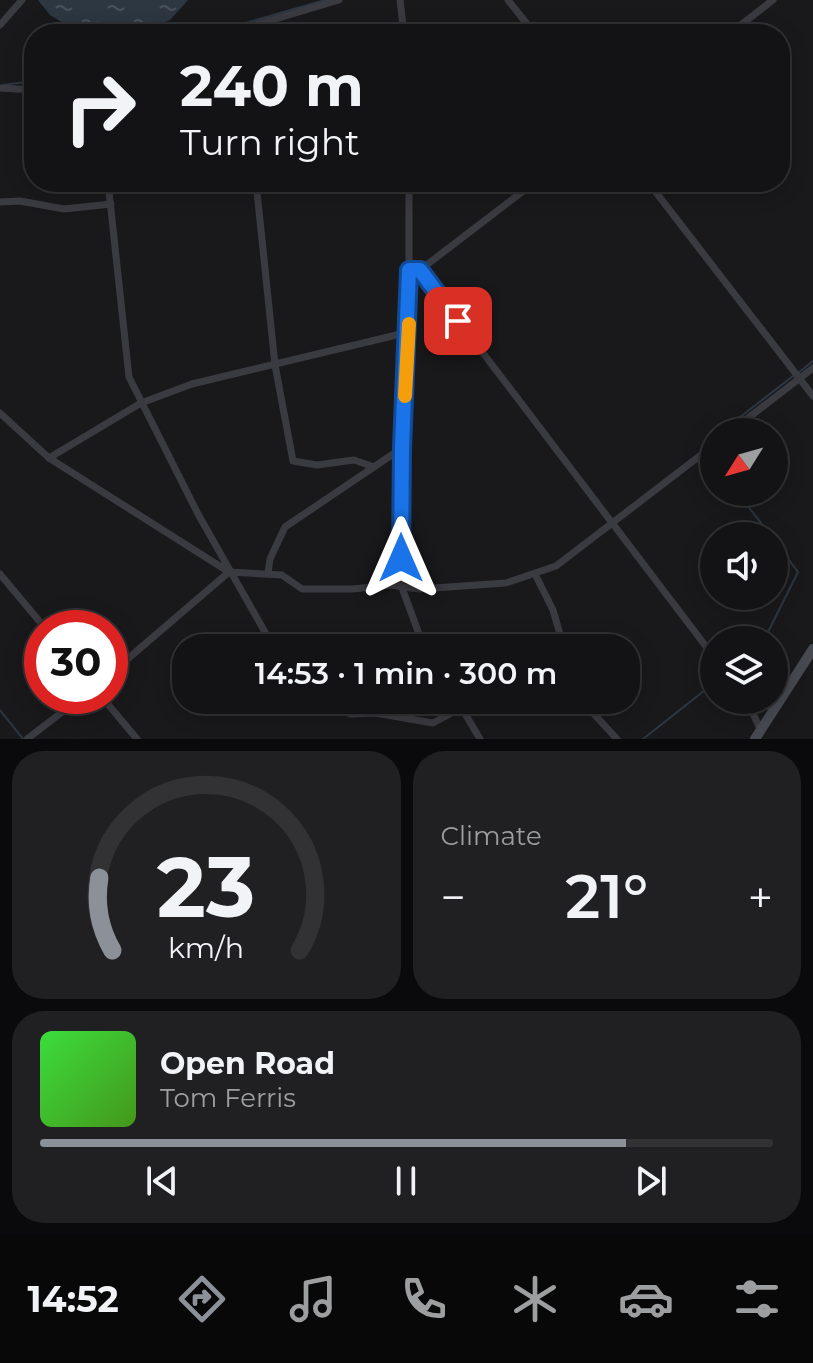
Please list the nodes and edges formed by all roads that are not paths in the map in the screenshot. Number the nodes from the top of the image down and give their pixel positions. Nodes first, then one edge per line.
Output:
1 (22, 0) edge
2 (339, 0) edge
3 (400, 0) edge
4 (508, 0) edge
5 (773, 0) edge
6 (259, 24) edge
7 (403, 24) edge
8 (527, 24) edge
9 (742, 24) edge
10 (0, 25) edge
11 (0, 88) edge
12 (24, 89) edge
13 (109, 192) edge
14 (257, 192) edge
15 (409, 192) edge
16 (522, 192) edge
17 (656, 192) edge
18 (0, 202) edge
19 (111, 204) junction
20 (409, 270) junction
21 (420, 270) junction
22 (409, 332) junction
23 (275, 365) junction
24 (813, 368) edge
25 (799, 379) junction
26 (813, 396) edge
27 (141, 403) junction
28 (0, 413) edge
29 (748, 418) edge
30 (402, 448) junction
31 (700, 456) edge
32 (49, 458) junction
33 (374, 467) junction
34 (613, 524) junction
35 (229, 572) junction
36 (268, 573) junction
37 (0, 574) edge
38 (535, 574) junction
39 (401, 585) junction
40 (30, 610) edge
41 (266, 634) edge
42 (419, 634) edge
43 (560, 634) edge
44 (700, 639) edge
45 (813, 649) edge
46 (128, 659) edge
47 (60, 714) edge
48 (116, 714) edge
49 (381, 714) edge
50 (445, 714) edge
51 (465, 714) edge
52 (594, 714) edge
53 (751, 714) edge
54 (757, 734) edge
55 (27, 739) edge
56 (137, 739) edge
57 (480, 739) edge
58 (617, 739) edge

1 - 10 street
2 - 6 street
3 - 7 street
4 - 8 street
5 - 9 street
11 - 12 street
13 - 19 street
14 - 23 street
15 - 20 street
16 - 21 street
17 - 25 street
18 - 19 street
19 - 27 street
20 - 21 street
20 - 22 street
21 - 34 street
22 - 23 street
22 - 30 street
23 - 27 street
23 - 33 street
24 - 25 street
25 - 26 street
25 - 29 street
27 - 32 street
27 - 35 street
28 - 32 street
30 - 33 street
30 - 39 street
31 - 34 street
32 - 35 street
33 - 36 street
34 - 38 street
34 - 44 street
35 - 36 street
35 - 41 street
35 - 46 street
36 - 39 street
37 - 40 street
38 - 39 street
38 - 43 street
39 - 42 street
45 - 54 main road
47 - 55 street
48 - 56 street
49 - 50 street
51 - 57 street
52 - 58 street
53 - 54 street

